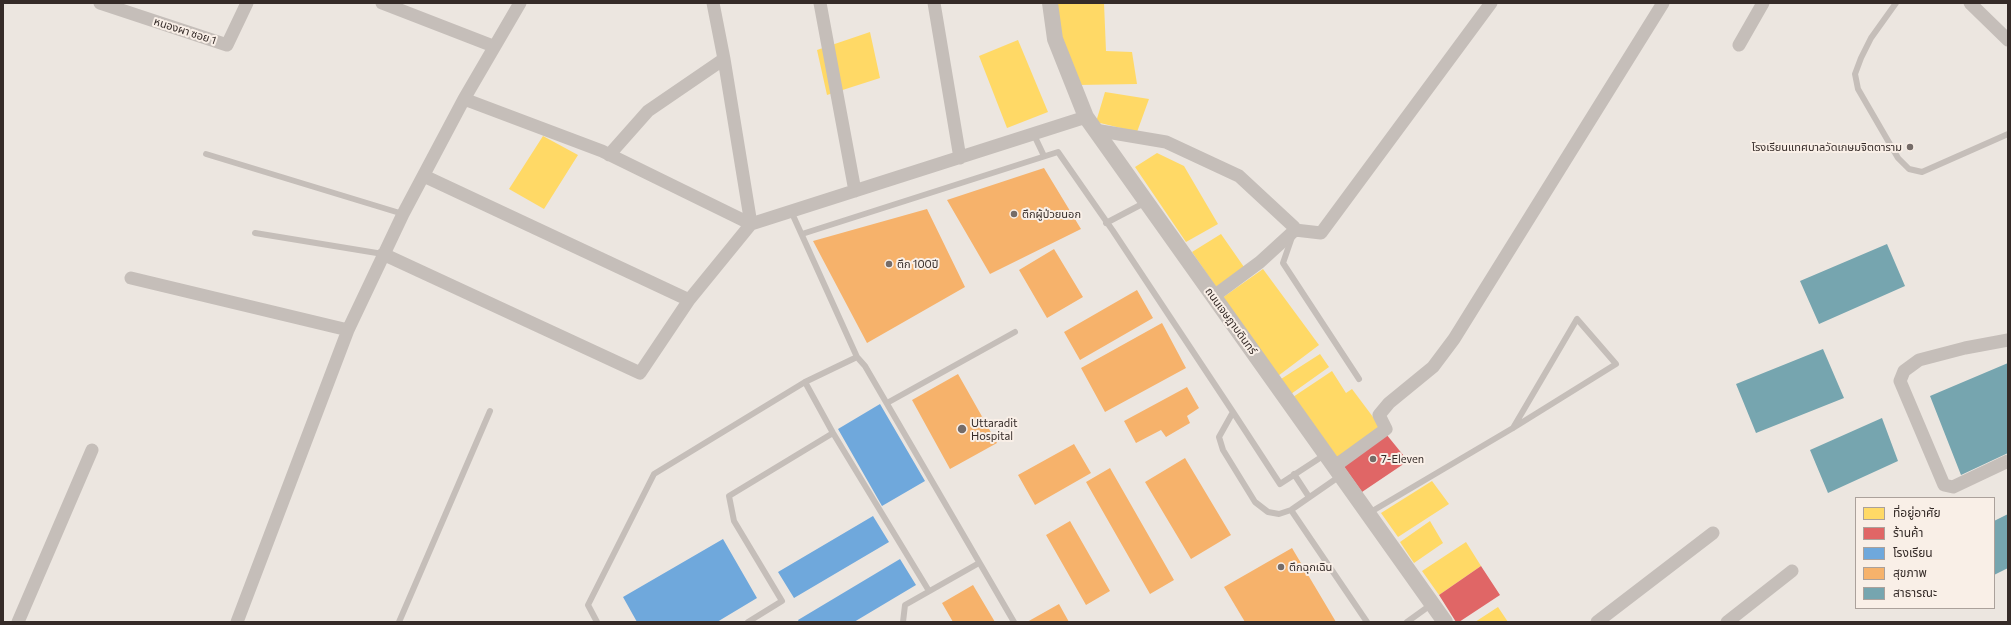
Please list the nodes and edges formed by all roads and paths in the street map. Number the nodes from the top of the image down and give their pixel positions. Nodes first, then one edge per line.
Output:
1 (100, 3) edge
2 (247, 3) edge
3 (382, 3) edge
4 (520, 3) edge
5 (713, 3) edge
6 (820, 3) edge
7 (934, 3) edge
8 (1050, 3) edge
9 (1491, 3) edge
10 (1663, 3) edge
11 (1763, 3) edge
12 (1896, 3) edge
13 (1970, 3) edge
14 (2008, 40) edge
15 (1740, 45) dead end
16 (493, 46) junction
17 (724, 58) junction
18 (464, 99) junction
19 (1086, 117) junction
20 (1095, 130) junction
21 (1034, 134) junction
22 (2008, 134) edge
23 (206, 154) dead end
24 (609, 155) junction
25 (1044, 156) junction
26 (960, 158) junction
27 (424, 176) junction
28 (855, 191) junction
29 (1146, 202) junction
30 (791, 211) junction
31 (403, 214) junction
32 (1106, 223) junction
33 (751, 224) junction
34 (1295, 230) junction
35 (255, 233) dead end
36 (802, 234) junction
37 (383, 254) junction
38 (131, 278) dead end
39 (1214, 296) junction
40 (689, 300) junction
41 (348, 330) junction
42 (1015, 332) dead end
43 (2008, 340) edge
44 (857, 357) junction
45 (1359, 379) dead end
46 (805, 382) junction
47 (887, 403) junction
48 (490, 411) dead end
49 (1233, 412) junction
50 (1513, 428) junction
51 (833, 433) junction
52 (92, 450) dead end
53 (2008, 461) edge
54 (1334, 465) junction
55 (1294, 474) junction
56 (1309, 497) junction
57 (1291, 510) junction
58 (1369, 513) junction
59 (1713, 533) dead end
60 (979, 563) junction
61 (1792, 571) dead end
62 (929, 591) junction
63 (1433, 604) junction
64 (18, 622) edge
65 (237, 622) edge
66 (399, 622) edge
67 (597, 622) edge
68 (748, 622) edge
69 (903, 622) edge
70 (1014, 622) edge
71 (1367, 622) edge
72 (1407, 622) edge
73 (1445, 622) edge
74 (1597, 622) edge
75 (1727, 622) edge

1 - 2 street, หนองผา ซอย 1
3 - 16 street
4 - 16 street
5 - 17 street
6 - 28 street
7 - 26 street
8 - 19 street, ถนนเจษฎาบดินทร์
9 - 34 street
10 - 54 street
11 - 15 street
12 - 22 lane
13 - 14 street
16 - 18 street
17 - 24 street
17 - 33 street
18 - 24 street
18 - 27 street
19 - 20 street, ถนนเจษฎาบดินทร์
19 - 21 street
20 - 29 street, ถนนเจษฎาบดินทร์
20 - 34 street
21 - 25 lane
21 - 26 street
23 - 31 lane
24 - 33 street
25 - 32 lane
25 - 36 lane
26 - 28 street
27 - 31 street
27 - 40 street
28 - 30 street
29 - 32 lane
29 - 39 street, ถนนเจษฎาบดินทร์
30 - 33 street
30 - 36 lane
31 - 37 street
32 - 49 lane
33 - 40 street
34 - 39 street
34 - 45 lane
35 - 37 lane
36 - 44 lane
37 - 40 street
37 - 41 street
38 - 41 street
39 - 54 street, ถนนเจษฎาบดินทร์
41 - 65 street
42 - 47 lane
43 - 53 street
44 - 46 lane
44 - 47 lane
46 - 51 lane
46 - 67 lane
47 - 60 lane
48 - 66 lane
49 - 55 lane
49 - 57 lane
50 - 50 lane
50 - 58 lane
51 - 62 lane
51 - 68 lane
52 - 64 street
54 - 55 lane
54 - 56 lane
54 - 58 street, ถนนเจษฎาบดินทร์
55 - 56 lane
56 - 57 lane
57 - 71 lane
58 - 63 street, ถนนเจษฎาบดินทร์
59 - 74 street
60 - 62 lane
60 - 70 lane
61 - 75 street
62 - 69 lane
63 - 72 lane
63 - 73 street, ถนนเจษฎาบดินทร์

